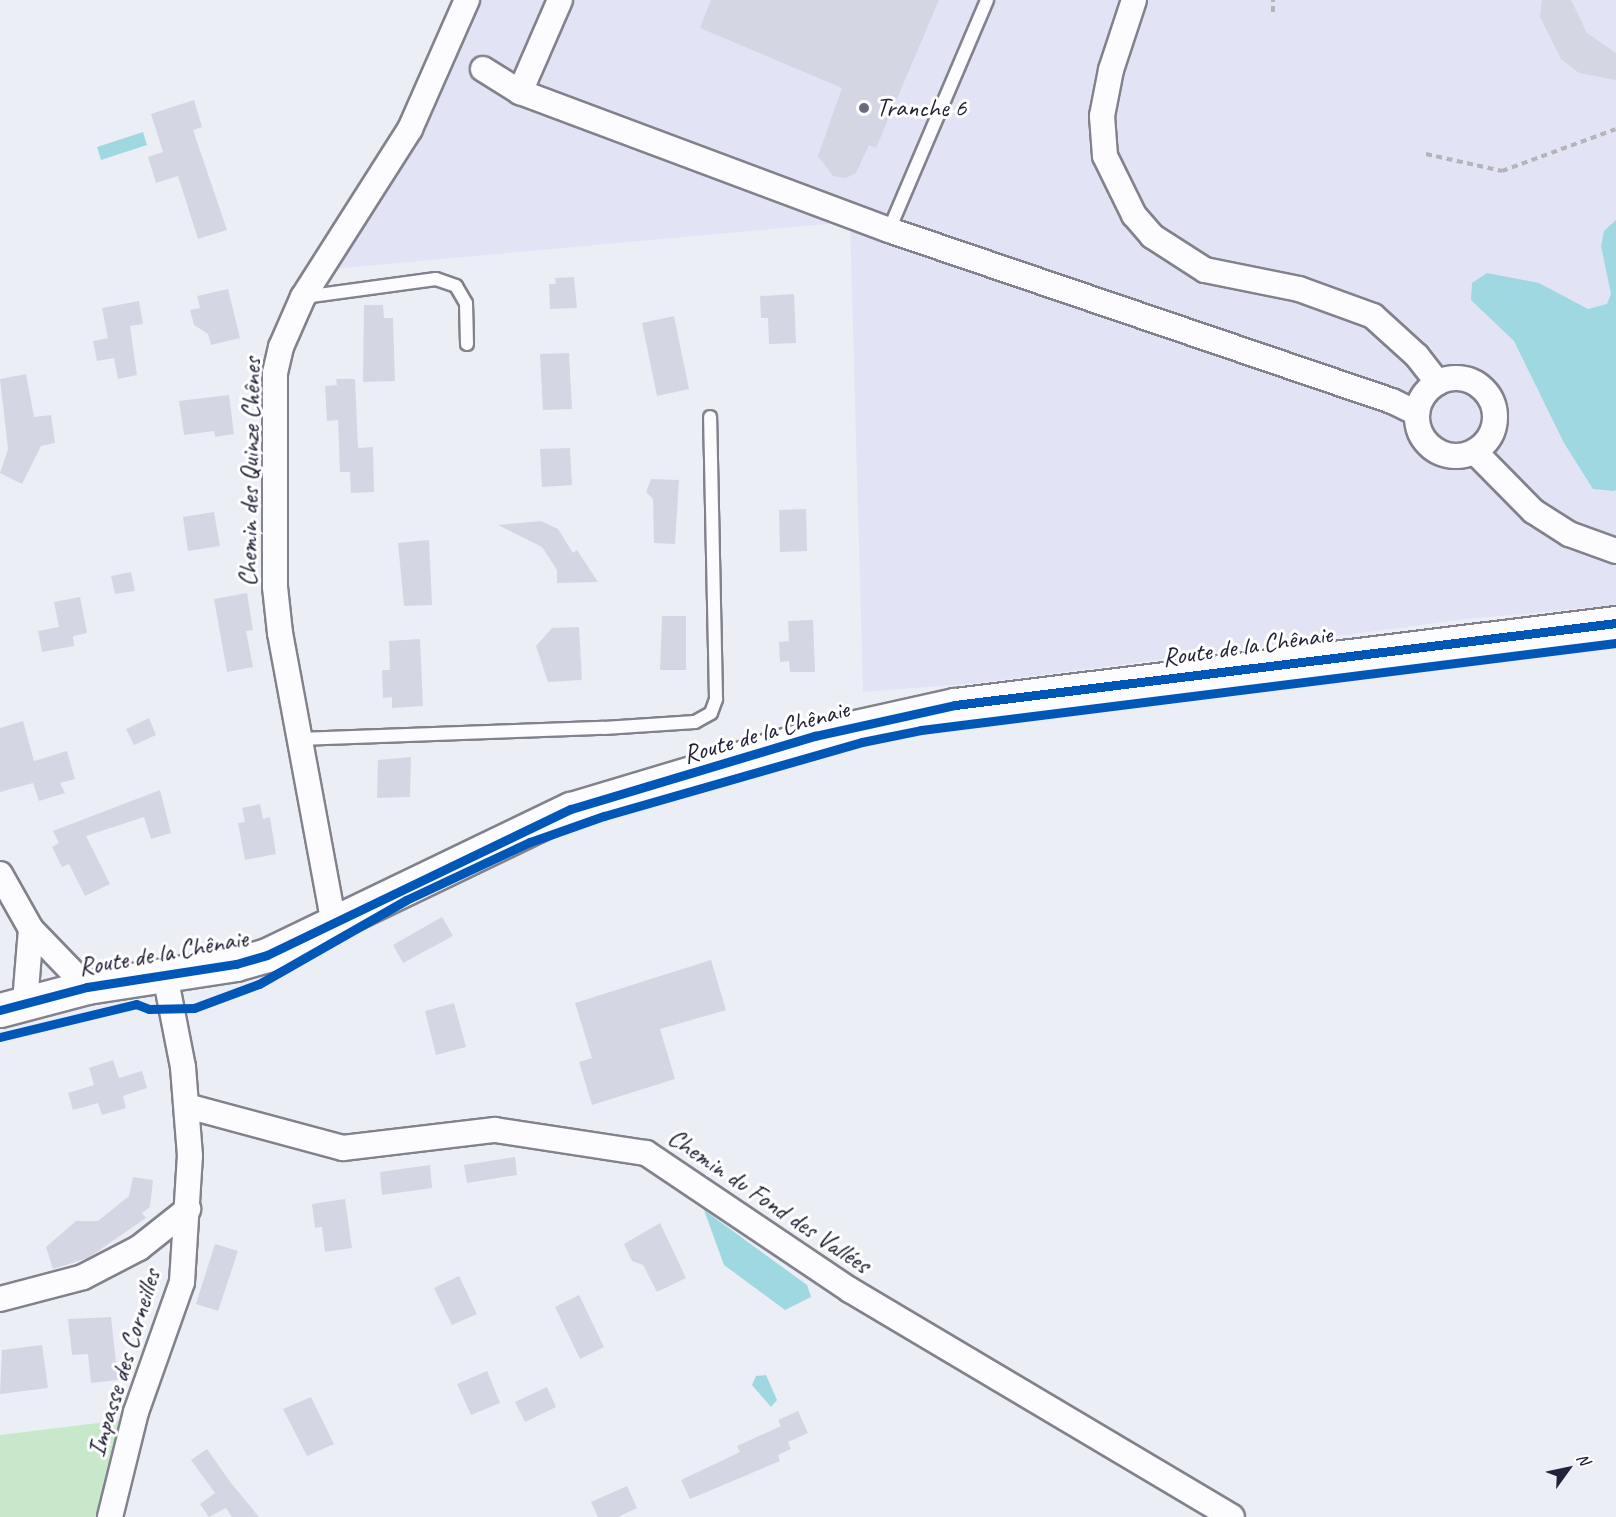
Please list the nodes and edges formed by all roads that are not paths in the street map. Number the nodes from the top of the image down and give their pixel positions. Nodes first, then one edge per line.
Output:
1 (467, 0) edge
2 (560, 0) edge
3 (987, 0) edge
4 (1134, 0) edge
5 (483, 69) dead end
6 (520, 92) junction
7 (889, 230) junction
8 (303, 297) junction
9 (466, 344) dead end
10 (1438, 382) junction
11 (1417, 413) junction
12 (710, 417) dead end
13 (1474, 452) junction
14 (1616, 551) edge
15 (1616, 623) edge
16 (299, 739) junction
17 (0, 874) edge
18 (338, 921) junction
19 (31, 929) junction
20 (165, 975) junction
21 (87, 987) junction
22 (13, 1006) edge
23 (187, 1106) junction
24 (188, 1209) junction
25 (0, 1299) edge
26 (110, 1517) edge
27 (1232, 1517) edge

1 - 8 street, Chemin des Quinze Chênes
2 - 6 street
3 - 7 lane
4 - 10 street
5 - 6 street
6 - 7 street
7 - 11 street
8 - 9 lane
8 - 16 street, Chemin des Quinze Chênes
10 - 11 street
10 - 13 street
11 - 13 street
12 - 16 lane
13 - 14 street
15 - 18 street, Route de la Chênaie
16 - 18 street, Chemin des Quinze Chênes
17 - 19 street
18 - 20 street, Route de la Chênaie
19 - 21 street
19 - 22 street
20 - 21 street, Route de la Chênaie
20 - 23 street, Impasse des Corneilles
21 - 22 street, Route de la Chênaie
23 - 24 street, Impasse des Corneilles
23 - 27 street, Chemin du Fond des Vallées
24 - 25 street
24 - 26 street, Impasse des Corneilles

